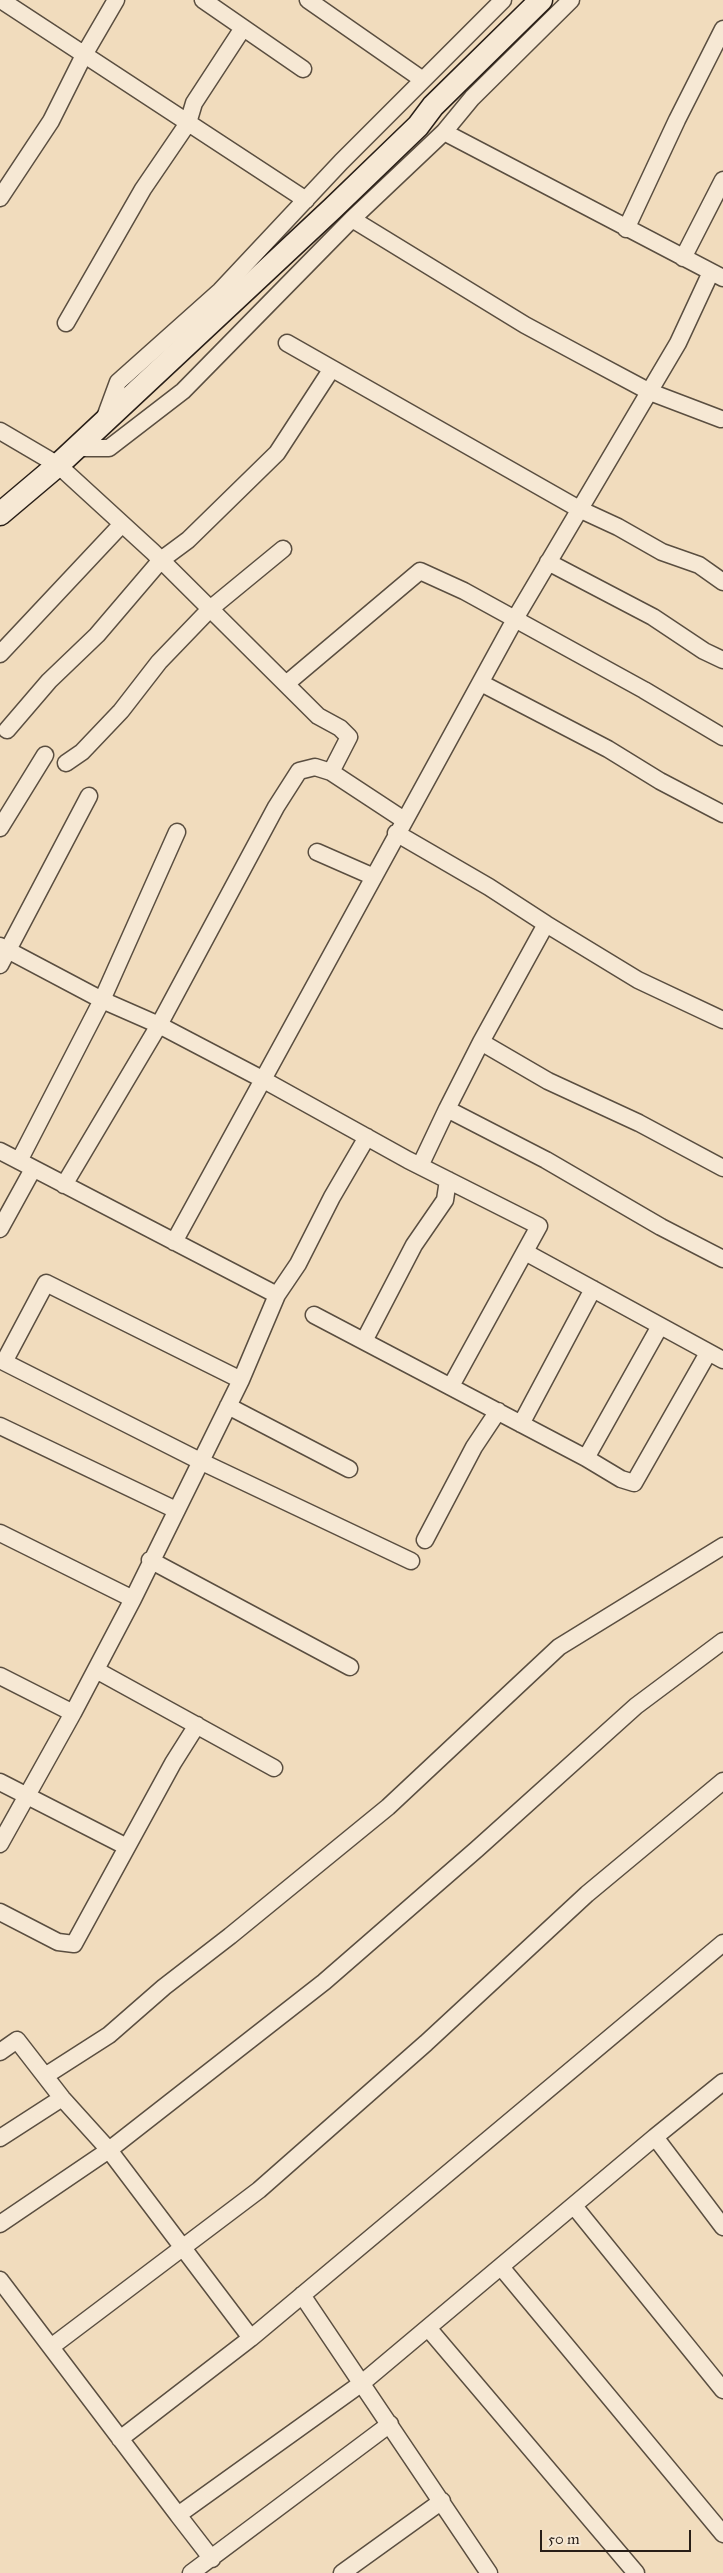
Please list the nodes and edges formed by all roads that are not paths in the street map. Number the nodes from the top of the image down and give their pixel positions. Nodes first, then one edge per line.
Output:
1 (1, 0) edge
2 (116, 0) edge
3 (203, 0) edge
4 (308, 0) edge
5 (502, 0) edge
6 (541, 0) edge
7 (571, 0) edge
8 (243, 28) junction
9 (723, 29) edge
10 (84, 55) junction
11 (303, 69) dead end
12 (423, 80) junction
13 (188, 123) junction
14 (444, 132) junction
15 (723, 180) edge
16 (0, 198) edge
17 (306, 200) junction
18 (352, 220) junction
19 (626, 229) junction
20 (683, 258) junction
21 (717, 275) edge
22 (66, 323) dead end
23 (287, 343) dead end
24 (331, 370) junction
25 (650, 392) junction
26 (721, 418) dead end
27 (103, 424) junction
28 (0, 432) edge
29 (76, 448) junction
30 (58, 465) junction
31 (579, 509) junction
32 (0, 514) edge
33 (122, 524) junction
34 (282, 549) dead end
35 (160, 560) junction
36 (548, 562) junction
37 (723, 582) edge
38 (210, 609) junction
39 (515, 620) junction
40 (0, 654) edge
41 (723, 660) edge
42 (481, 683) junction
43 (286, 684) junction
44 (7, 730) dead end
45 (723, 737) edge
46 (45, 755) dead end
47 (66, 763) dead end
48 (331, 772) junction
49 (89, 796) dead end
50 (723, 814) edge
51 (400, 826) junction
52 (0, 828) edge
53 (177, 832) dead end
54 (317, 852) dead end
55 (374, 877) junction
56 (546, 924) junction
57 (4, 948) edge
58 (0, 965) edge
59 (102, 1000) junction
60 (723, 1020) edge
61 (159, 1026) junction
62 (481, 1042) junction
63 (262, 1079) junction
64 (447, 1109) junction
65 (367, 1137) junction
66 (0, 1151) edge
67 (26, 1165) junction
68 (420, 1166) junction
69 (723, 1168) edge
70 (448, 1180) junction
71 (64, 1185) junction
72 (0, 1229) edge
73 (174, 1242) junction
74 (525, 1252) junction
75 (723, 1259) edge
76 (593, 1289) junction
77 (276, 1295) junction
78 (314, 1315) dead end
79 (660, 1326) junction
80 (364, 1341) junction
81 (708, 1353) junction
82 (723, 1360) edge
83 (241, 1380) junction
84 (451, 1386) junction
85 (228, 1406) junction
86 (498, 1411) junction
87 (521, 1424) junction
88 (0, 1426) edge
89 (586, 1458) junction
90 (202, 1462) junction
91 (348, 1469) dead end
92 (176, 1510) junction
93 (0, 1533) edge
94 (425, 1540) dead end
95 (723, 1546) edge
96 (150, 1560) junction
97 (411, 1562) dead end
98 (132, 1599) junction
99 (723, 1641) edge
100 (350, 1667) dead end
101 (96, 1670) junction
102 (0, 1676) edge
103 (73, 1713) junction
104 (197, 1725) junction
105 (274, 1768) dead end
106 (723, 1780) edge
107 (0, 1782) edge
108 (27, 1796) junction
109 (0, 1844) edge
110 (127, 1846) junction
111 (0, 1912) edge
112 (723, 1943) edge
113 (0, 2052) edge
114 (45, 2076) junction
115 (723, 2082) edge
116 (62, 2098) junction
117 (0, 2138) edge
118 (655, 2138) junction
119 (109, 2150) junction
120 (574, 2206) junction
121 (0, 2224) edge
122 (723, 2227) edge
123 (182, 2248) junction
124 (501, 2267) junction
125 (0, 2280) edge
126 (302, 2295) junction
127 (428, 2328) junction
128 (251, 2338) junction
129 (51, 2347) junction
130 (362, 2383) junction
131 (723, 2390) edge
132 (390, 2424) junction
133 (120, 2439) junction
134 (442, 2502) junction
135 (178, 2516) junction
136 (723, 2534) edge
137 (212, 2559) junction
138 (487, 2572) edge
139 (192, 2573) edge
140 (342, 2573) edge
141 (636, 2573) edge

1 - 10 street
2 - 10 street
3 - 8 street
4 - 12 street
5 - 12 street
6 - 27 main road
7 - 14 street
8 - 11 street
8 - 13 street
9 - 19 street
10 - 13 street
10 - 16 street
12 - 17 street
13 - 17 street
13 - 22 street
14 - 18 street
14 - 19 street
15 - 20 street
17 - 27 street
18 - 25 street
18 - 29 street
19 - 20 street
20 - 21 street
21 - 25 street
23 - 24 street
24 - 31 street
24 - 35 street
25 - 26 street
25 - 31 street
27 - 29 main road
28 - 30 street
29 - 30 main road
30 - 32 main road
30 - 33 street
31 - 36 street
31 - 37 street
33 - 35 street
33 - 40 street
34 - 38 street
35 - 38 street
35 - 44 street
36 - 39 street
36 - 41 street
38 - 43 street
38 - 47 street
39 - 42 street
39 - 43 street
39 - 45 street
42 - 50 street
42 - 51 street
43 - 48 street
46 - 52 street
48 - 51 street
48 - 61 street
49 - 57 street
51 - 55 street
51 - 56 street
53 - 59 street
54 - 55 street
55 - 63 street
56 - 60 street
56 - 62 street
57 - 58 street
57 - 59 street
59 - 61 street
59 - 67 street
61 - 63 street
61 - 71 street
62 - 64 street
62 - 69 street
63 - 65 street
63 - 73 street
64 - 68 street
64 - 75 street
65 - 68 street
65 - 77 street
66 - 67 street
67 - 71 street
67 - 72 street
68 - 70 street
70 - 74 street
70 - 80 street
71 - 73 street
73 - 77 street
74 - 76 street
74 - 84 street
76 - 79 street
76 - 87 street
77 - 83 street
78 - 80 street
79 - 81 street
79 - 89 street
80 - 84 street
81 - 82 street
81 - 89 street
83 - 85 street
83 - 90 street
84 - 86 street
85 - 90 street
85 - 91 street
86 - 87 street
86 - 94 street
87 - 89 street
88 - 92 street
90 - 92 street
90 - 97 street
92 - 96 street
93 - 98 street
95 - 114 street
96 - 98 street
96 - 100 street
98 - 101 street
99 - 119 street
101 - 103 street
101 - 104 street
102 - 103 street
103 - 108 street
104 - 105 street
104 - 110 street
106 - 123 street
107 - 108 street
108 - 109 street
108 - 110 street
110 - 111 street
112 - 126 street
113 - 114 street
114 - 116 street
115 - 118 street
116 - 117 street
116 - 119 street
118 - 120 street
118 - 122 street
119 - 121 street
119 - 123 street
120 - 124 street
120 - 131 street
123 - 128 street
123 - 129 street
124 - 127 street
124 - 136 street
125 - 129 street
126 - 128 street
126 - 130 street
127 - 130 street
127 - 141 street
128 - 133 street
129 - 133 street
130 - 132 street
130 - 135 street
132 - 134 street
132 - 137 street
133 - 135 street
134 - 138 street
134 - 140 street
135 - 137 street
137 - 139 street

